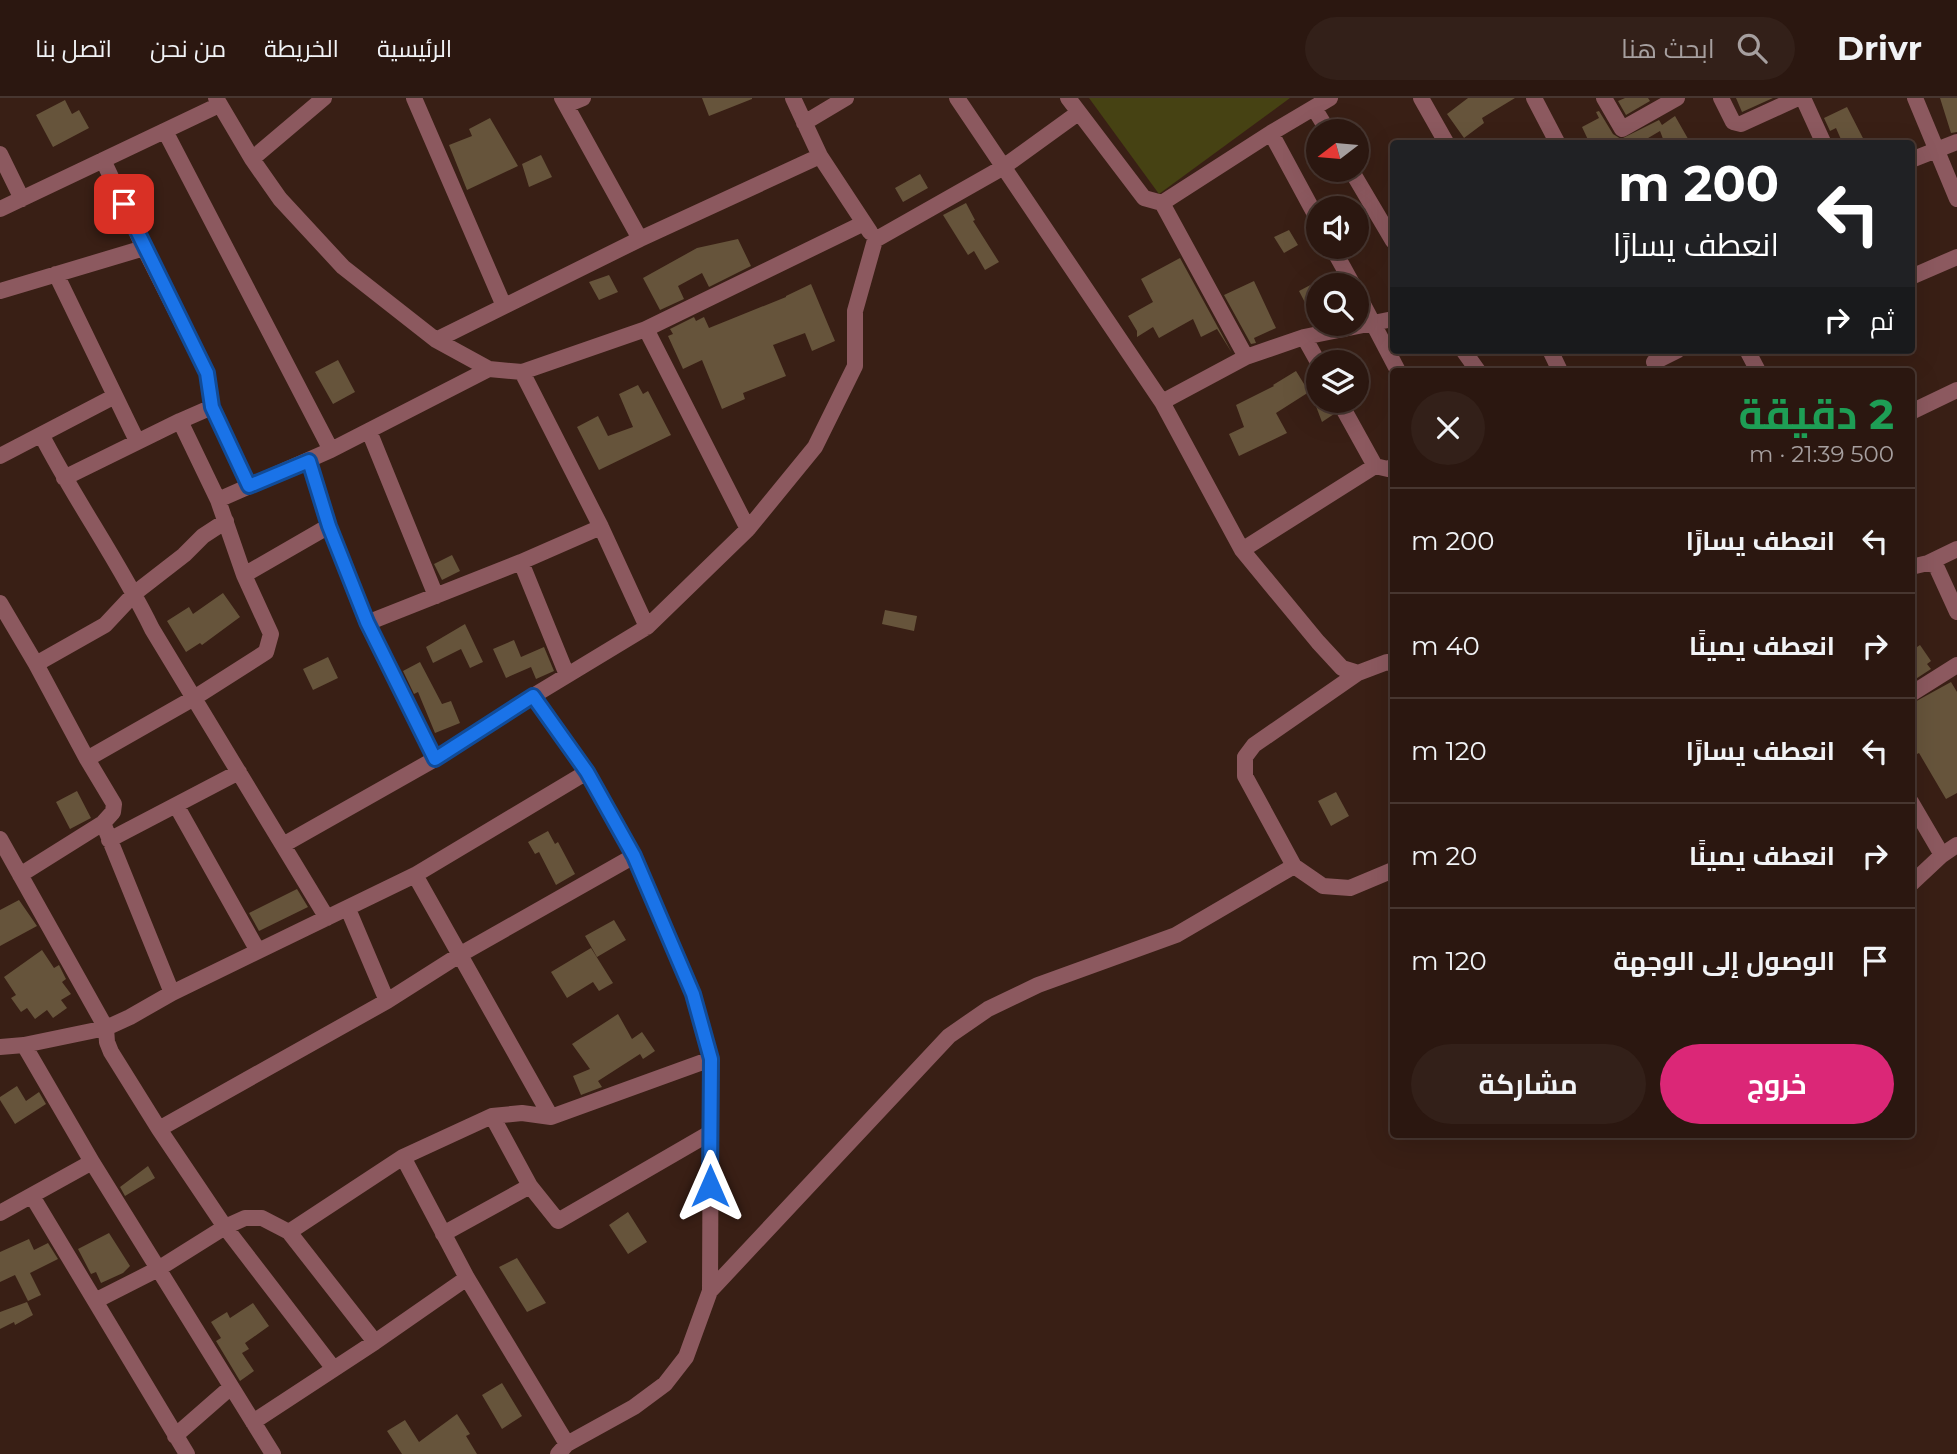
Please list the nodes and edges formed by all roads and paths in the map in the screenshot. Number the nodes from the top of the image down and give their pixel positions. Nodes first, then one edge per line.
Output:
1 (324, 98) edge
2 (414, 98) edge
3 (583, 98) edge
4 (793, 98) edge
5 (846, 98) edge
6 (957, 98) edge
7 (1068, 98) edge
8 (1330, 98) edge
9 (1421, 98) edge
10 (1534, 98) edge
11 (1604, 98) edge
12 (1677, 98) edge
13 (1721, 98) edge
14 (1801, 98) edge
15 (1915, 98) edge
16 (217, 101) edge
17 (564, 102) edge
18 (1314, 108) junction
19 (1078, 113) junction
20 (1321, 119) edge
21 (804, 123) junction
22 (165, 131) junction
23 (1270, 133) junction
24 (1445, 140) edge
25 (1556, 140) edge
26 (1822, 140) edge
27 (1957, 142) edge
28 (1936, 151) junction
29 (0, 154) edge
30 (820, 156) junction
31 (252, 159) junction
32 (1915, 159) edge
33 (103, 160) junction
34 (1002, 168) junction
35 (1358, 182) edge
36 (1306, 198) edge
37 (22, 199) junction
38 (1957, 199) edge
39 (1162, 203) junction
40 (0, 209) edge
41 (864, 223) junction
42 (1390, 235) edge
43 (640, 239) junction
44 (875, 240) junction
45 (144, 248) junction
46 (1957, 257) edge
47 (56, 274) junction
48 (1915, 275) edge
49 (0, 291) edge
50 (504, 306) junction
51 (1369, 314) edge
52 (1390, 320) edge
53 (1374, 323) junction
54 (646, 329) junction
55 (1304, 337) junction
56 (436, 340) junction
57 (1311, 350) edge
58 (1245, 357) junction
59 (1396, 368) edge
60 (489, 369) junction
61 (522, 372) junction
62 (1957, 390) edge
63 (115, 396) junction
64 (1162, 402) junction
65 (212, 407) junction
66 (1915, 410) edge
67 (1346, 413) edge
68 (180, 421) junction
69 (369, 431) junction
70 (42, 436) junction
71 (137, 442) junction
72 (331, 450) junction
73 (0, 456) edge
74 (309, 461) junction
75 (1375, 466) junction
76 (1390, 468) edge
77 (64, 478) junction
78 (249, 486) junction
79 (218, 500) junction
80 (226, 521) junction
81 (329, 526) junction
82 (601, 527) junction
83 (748, 529) junction
84 (1957, 549) edge
85 (1242, 550) junction
86 (521, 562) junction
87 (1928, 563) junction
88 (1915, 565) edge
89 (244, 575) junction
90 (135, 593) junction
91 (436, 596) junction
92 (0, 604) edge
93 (1957, 612) edge
94 (367, 622) junction
95 (647, 627) junction
96 (1390, 663) edge
97 (36, 664) junction
98 (1957, 665) edge
99 (1358, 673) junction
100 (567, 675) junction
101 (1915, 691) edge
102 (533, 696) junction
103 (194, 698) junction
104 (86, 759) junction
105 (435, 759) junction
106 (239, 772) junction
107 (587, 772) junction
108 (176, 805) junction
109 (1915, 809) edge
110 (103, 823) junction
111 (0, 839) edge
112 (109, 840) junction
113 (283, 845) junction
114 (1957, 845) edge
115 (1942, 855) junction
116 (634, 856) junction
117 (1294, 866) junction
118 (1390, 871) edge
119 (20, 875) junction
120 (415, 875) junction
121 (1915, 880) edge
122 (348, 909) junction
123 (327, 918) junction
124 (258, 951) junction
125 (461, 954) junction
126 (172, 993) junction
127 (387, 1001) junction
128 (106, 1028) junction
129 (24, 1045) junction
130 (0, 1047) edge
131 (711, 1059) junction
132 (492, 1116) junction
133 (551, 1117) junction
134 (159, 1129) junction
135 (710, 1133) junction
136 (402, 1157) junction
137 (92, 1162) junction
138 (530, 1186) junction
139 (32, 1196) junction
140 (0, 1213) edge
141 (225, 1227) junction
142 (289, 1232) junction
143 (443, 1234) junction
144 (158, 1269) junction
145 (467, 1278) junction
146 (710, 1291) junction
147 (95, 1301) junction
148 (375, 1342) junction
149 (334, 1369) junction
150 (231, 1387) junction
151 (253, 1422) junction
152 (175, 1436) junction
153 (563, 1449) edge
154 (187, 1454) edge
155 (273, 1454) edge

1 - 31 street
2 - 50 street
3 - 17 street
4 - 21 street
5 - 21 street
6 - 34 street
7 - 19 street
8 - 18 street
9 - 24 street
10 - 25 street
11 - 12 street
13 - 14 street
14 - 26 street
15 - 28 street
16 - 22 street
16 - 31 street
17 - 43 street
18 - 20 street
18 - 23 street
19 - 34 street
19 - 39 street
21 - 30 street
22 - 33 street
22 - 72 street
23 - 36 street
23 - 39 street
27 - 28 street
28 - 32 street
28 - 38 street
29 - 37 street
30 - 41 street
30 - 43 street
31 - 56 street
33 - 37 street
33 - 45 street
34 - 44 street
34 - 64 street
35 - 42 street
37 - 40 street
39 - 58 street
41 - 44 street
41 - 54 street
43 - 50 street
44 - 83 street
45 - 47 street
45 - 65 street
46 - 48 street
47 - 49 street
47 - 63 street
50 - 56 street
51 - 53 street
52 - 53 street
53 - 55 street
53 - 59 street
54 - 61 street
54 - 83 street
55 - 57 street
55 - 58 street
56 - 60 street
58 - 64 street
60 - 61 street
60 - 69 street
61 - 82 street
62 - 66 street
63 - 70 street
63 - 71 street
64 - 85 street
65 - 68 street
65 - 78 street
67 - 75 street
68 - 71 street
68 - 79 street
69 - 72 street
69 - 91 street
70 - 73 street
70 - 77 street
71 - 77 street
72 - 74 street
74 - 78 street
74 - 81 street
75 - 76 street
75 - 85 street
77 - 90 street
78 - 79 street
79 - 80 street
80 - 89 street
80 - 90 street
81 - 89 street
81 - 94 street
82 - 86 street
82 - 95 street
83 - 95 street
84 - 87 street
85 - 99 street
86 - 91 street
86 - 100 street
87 - 88 street
87 - 93 street
89 - 103 street
90 - 97 street
90 - 103 street
91 - 94 street
92 - 97 street
94 - 105 street
95 - 100 street
96 - 99 street
97 - 104 street
98 - 101 street
99 - 117 street
100 - 102 street
102 - 105 street
102 - 107 street
103 - 104 street
103 - 106 street
104 - 110 street
105 - 113 street
106 - 108 street
106 - 113 street
107 - 116 street
107 - 120 street
108 - 112 street
108 - 124 street
109 - 115 street
110 - 112 street
110 - 119 street
111 - 119 street
112 - 126 street
113 - 123 street
114 - 115 street
115 - 121 street
116 - 125 street
116 - 131 street
117 - 118 street
117 - 146 street
119 - 128 street
120 - 122 street
120 - 125 street
122 - 123 street
122 - 127 street
123 - 124 street
124 - 126 street
125 - 127 street
125 - 133 street
126 - 128 street
127 - 134 street
128 - 129 street
128 - 134 street
129 - 130 street
129 - 137 street
131 - 133 street
131 - 135 street
132 - 133 street
132 - 136 street
132 - 138 street
134 - 141 street
135 - 138 street
135 - 146 street
136 - 142 street
136 - 143 street
137 - 139 street
137 - 144 street
138 - 143 street
139 - 140 street
139 - 147 street
141 - 142 street
141 - 144 street
141 - 149 street
142 - 148 street
143 - 145 street
144 - 147 street
144 - 150 street
145 - 148 street
145 - 153 street
146 - 153 street
147 - 152 street
148 - 149 street
149 - 151 street
150 - 151 street
150 - 152 street
151 - 155 street
152 - 154 street

